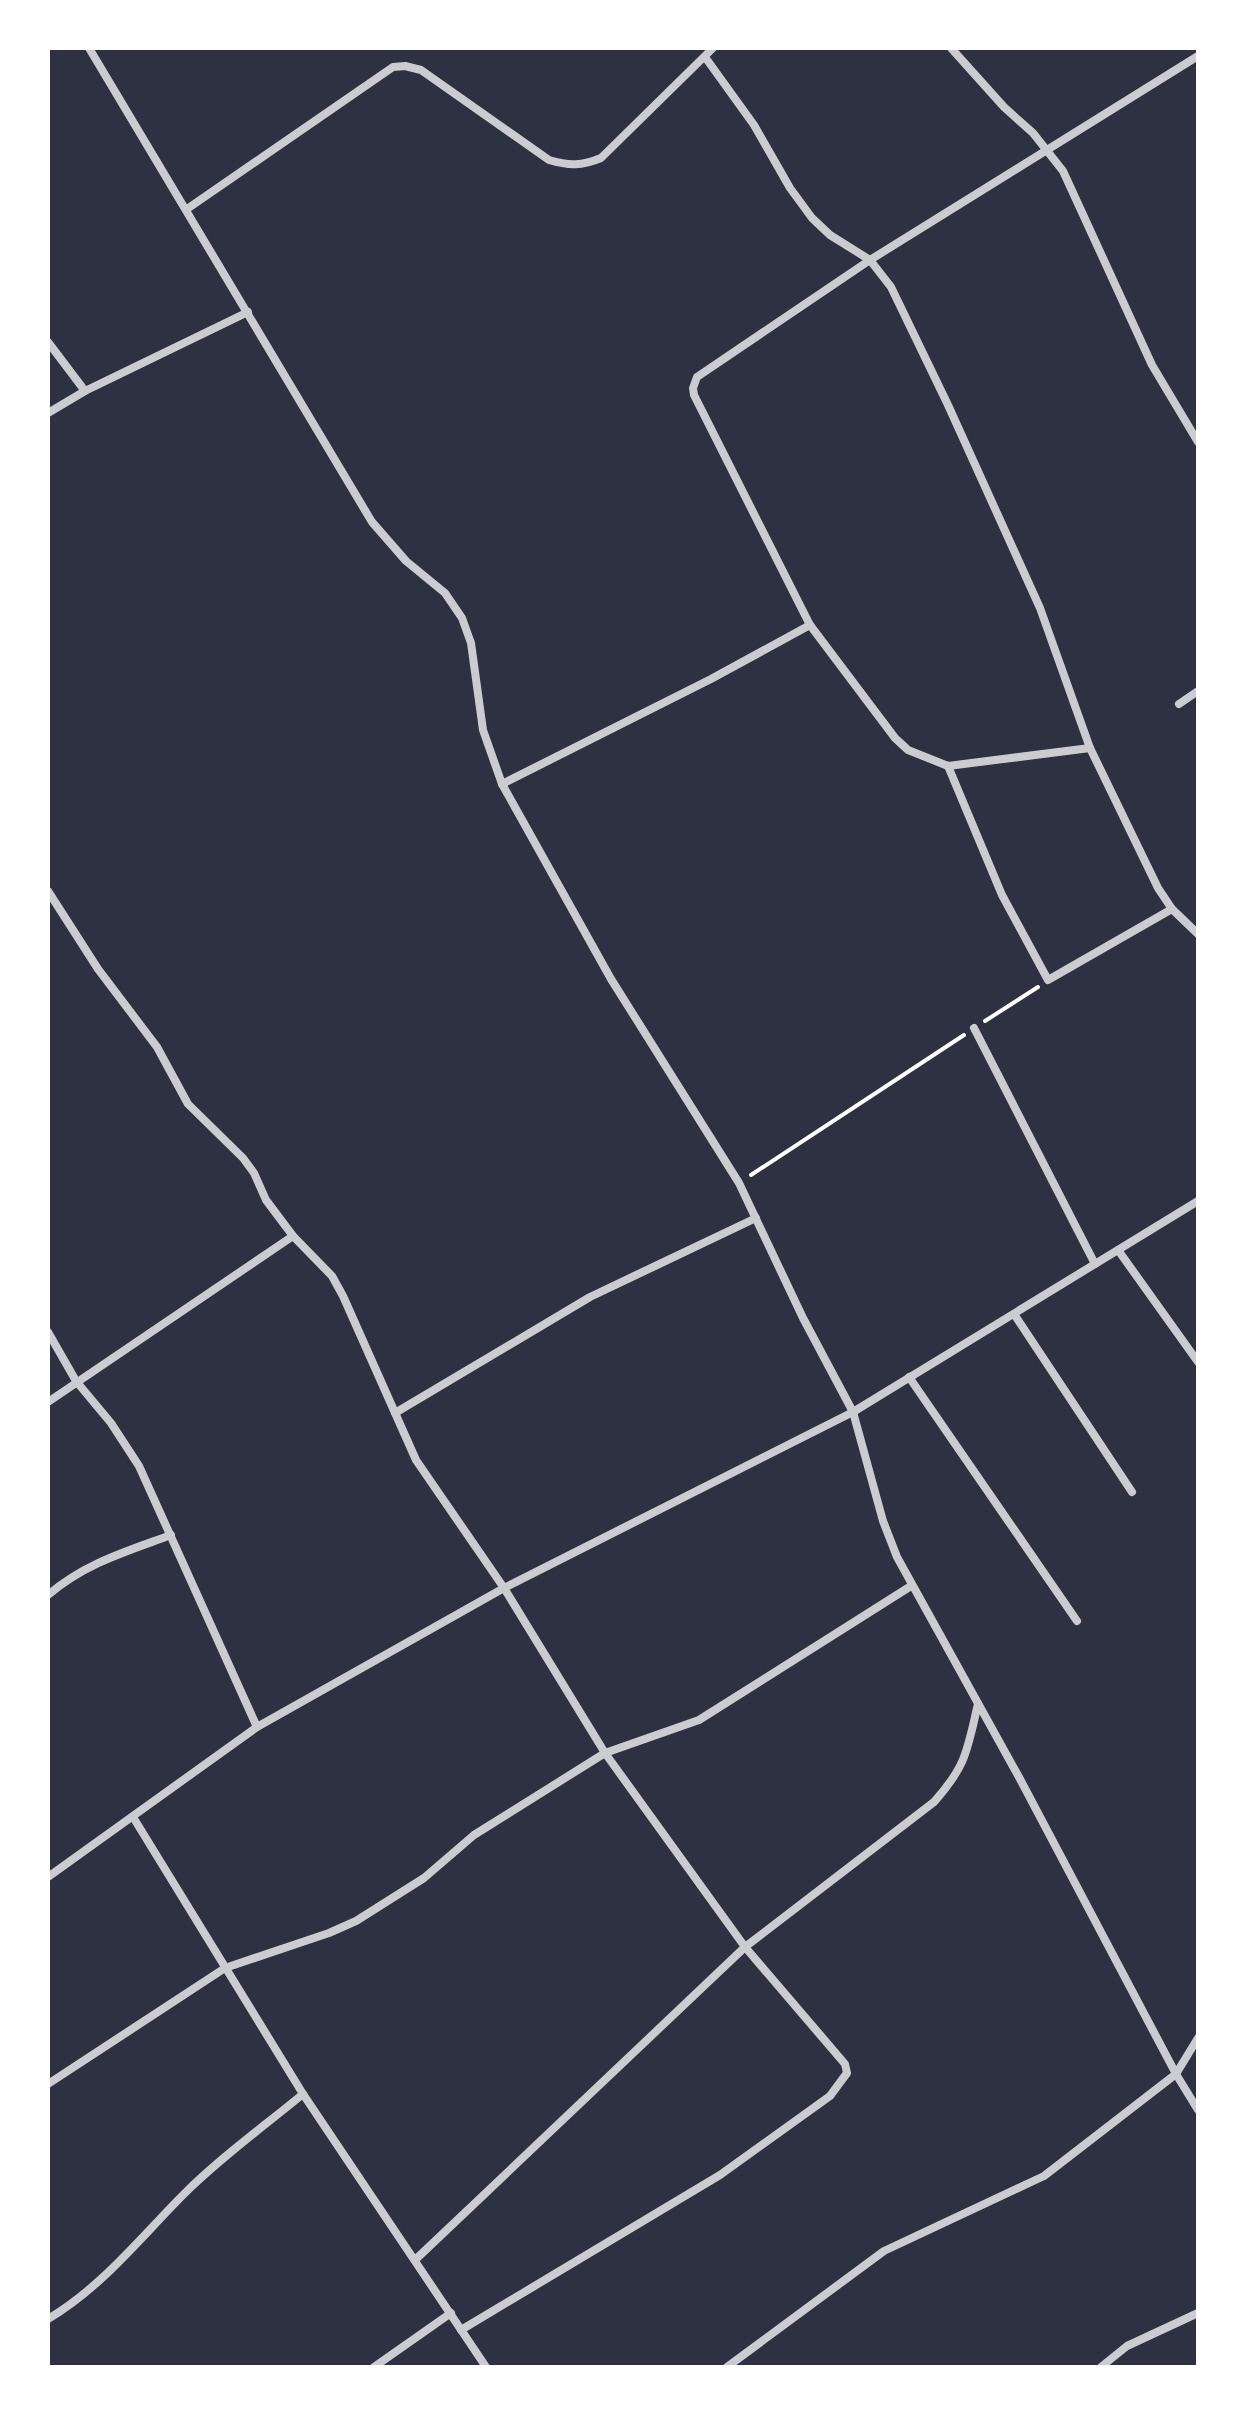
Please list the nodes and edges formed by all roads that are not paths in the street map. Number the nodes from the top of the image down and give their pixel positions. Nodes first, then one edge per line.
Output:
1 (89, 48) edge
2 (713, 48) edge
3 (951, 48) edge
4 (1192, 48) edge
5 (1198, 55) edge
6 (705, 57) junction
7 (1047, 148) junction
8 (187, 209) junction
9 (870, 260) junction
10 (248, 312) junction
11 (48, 342) edge
12 (85, 391) junction
13 (48, 413) edge
14 (1198, 442) edge
15 (810, 625) junction
16 (1198, 691) edge
17 (1179, 704) dead end
18 (1090, 748) junction
19 (948, 766) junction
20 (502, 784) junction
21 (48, 891) edge
22 (1172, 909) junction
23 (1198, 933) edge
24 (974, 1028) road end
25 (1198, 1201) edge
26 (756, 1218) junction
27 (293, 1236) junction
28 (1118, 1250) junction
29 (1095, 1264) junction
30 (1014, 1314) junction
31 (48, 1332) edge
32 (1198, 1362) edge
33 (909, 1377) junction
34 (76, 1381) junction
35 (48, 1402) edge
36 (853, 1412) junction
37 (395, 1413) junction
38 (1132, 1492) dead end
39 (171, 1535) junction
40 (911, 1586) junction
41 (504, 1588) junction
42 (48, 1595) edge
43 (1077, 1621) dead end
44 (978, 1704) junction
45 (257, 1727) junction
46 (605, 1753) junction
47 (133, 1817) junction
48 (48, 1877) edge
49 (745, 1947) junction
50 (225, 1968) junction
51 (1198, 2038) edge
52 (1176, 2074) junction
53 (48, 2084) edge
54 (303, 2094) junction
55 (1198, 2110) edge
56 (415, 2260) junction
57 (451, 2313) junction
58 (1198, 2313) edge
59 (48, 2319) edge
60 (461, 2330) junction
61 (374, 2367) edge
62 (486, 2367) edge
63 (727, 2367) edge
64 (1101, 2367) edge

1 - 8 street
2 - 6 street
3 - 7 street
4 - 5 street
5 - 7 street
6 - 8 street
6 - 9 street
7 - 9 street
7 - 14 street
8 - 10 street
9 - 15 street
9 - 18 street
10 - 12 street
10 - 20 street
11 - 12 street
12 - 13 street
15 - 19 street
15 - 20 street
16 - 17 street
18 - 19 street
18 - 22 street
19 - 22 street
20 - 26 street
21 - 27 street
22 - 23 street
24 - 29 street
25 - 28 street
26 - 36 street
26 - 37 street
27 - 34 street
27 - 37 street
28 - 29 street
28 - 32 street
29 - 30 street
30 - 33 street
30 - 38 street
31 - 34 street
33 - 36 street
33 - 43 street
34 - 35 street
34 - 39 street
36 - 40 street
36 - 41 street
37 - 41 street
39 - 42 street
39 - 45 street
40 - 44 street
40 - 46 street
41 - 45 street
41 - 46 street
44 - 49 street
44 - 52 street
45 - 47 street
46 - 49 street
46 - 50 street
47 - 48 street
47 - 50 street
49 - 56 street
49 - 60 street
50 - 53 street
50 - 54 street
51 - 52 street
52 - 55 street
52 - 63 street
54 - 56 street
54 - 59 street
56 - 57 street
57 - 60 street
57 - 61 street
58 - 64 street
60 - 62 street

